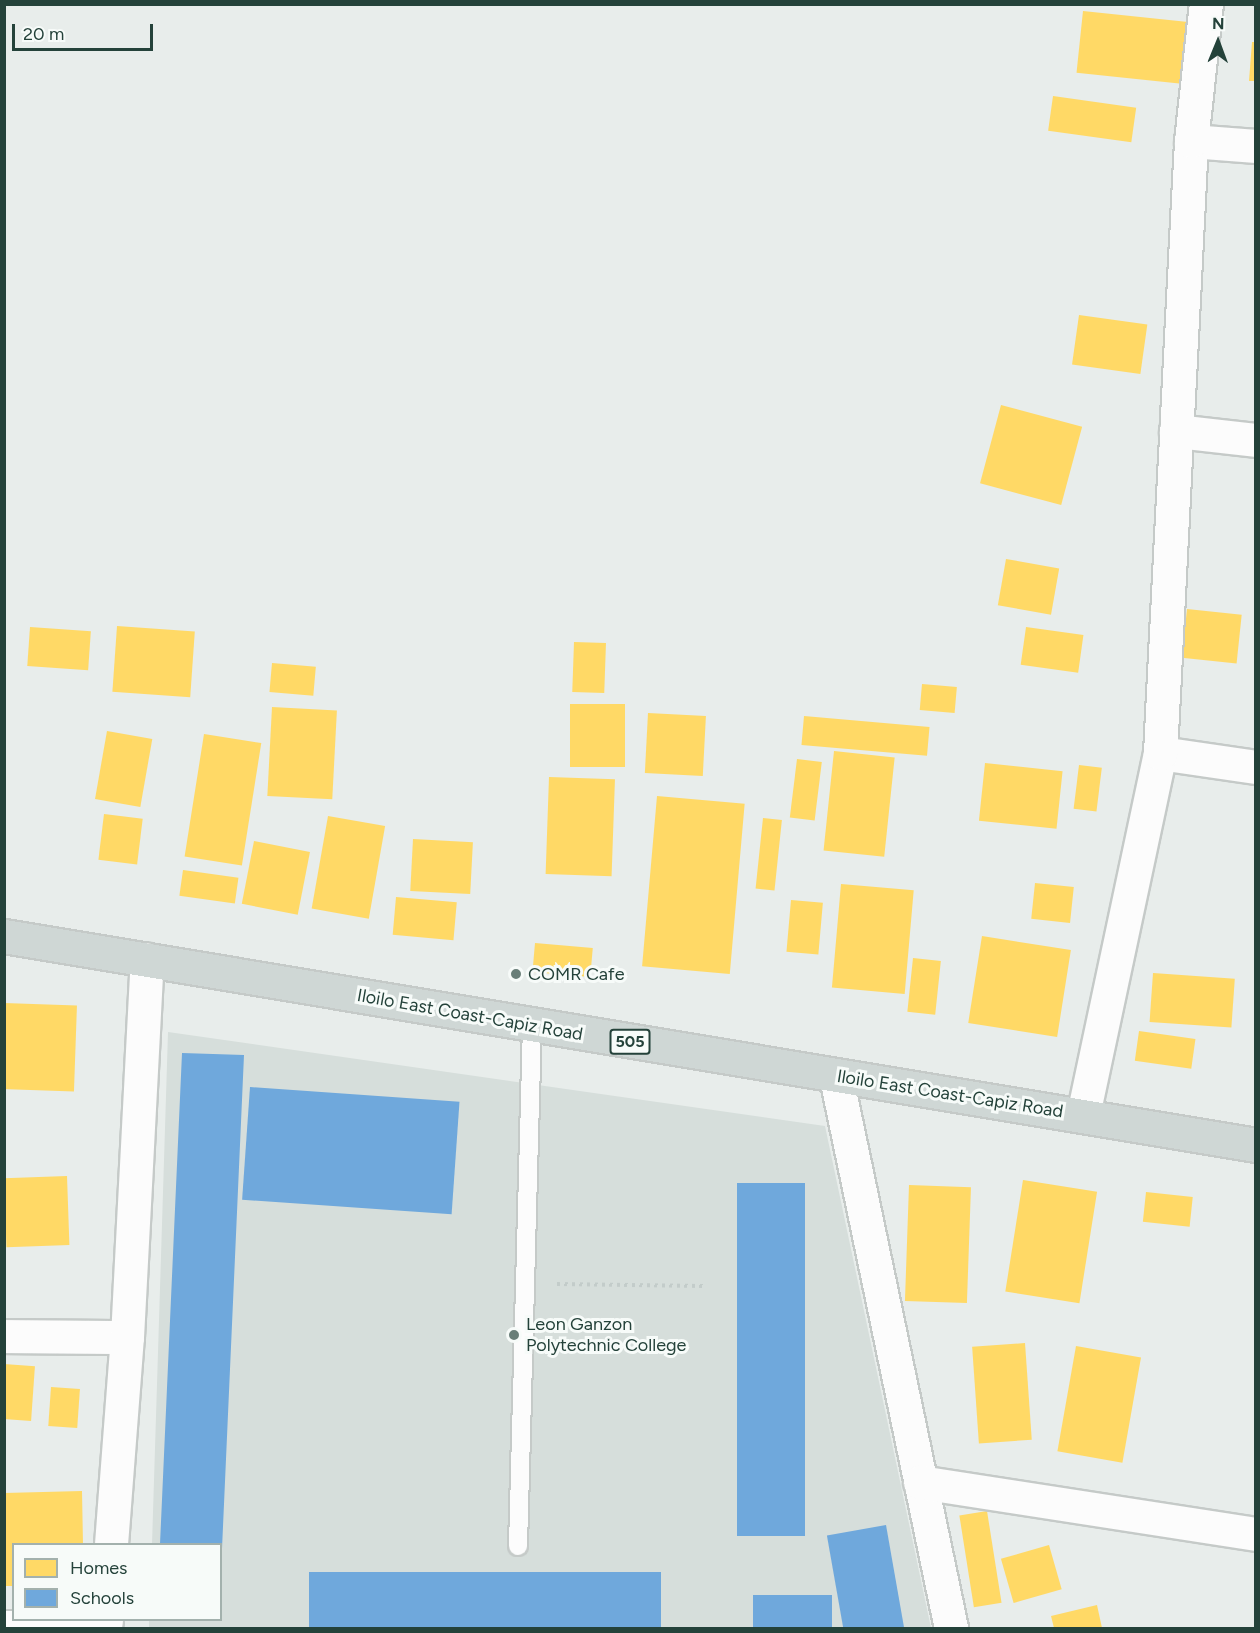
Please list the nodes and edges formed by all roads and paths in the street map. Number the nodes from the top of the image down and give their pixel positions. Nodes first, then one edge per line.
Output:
1 (1206, 4) edge
2 (1191, 141) junction
3 (1256, 146) edge
4 (1176, 431) junction
5 (1256, 440) edge
6 (1160, 753) junction
7 (1256, 767) edge
8 (4, 936) edge
9 (147, 960) junction
10 (532, 1026) junction
11 (836, 1077) junction
12 (1083, 1115) junction
13 (1256, 1145) edge
14 (525, 1284) junction
15 (703, 1286) dead end
16 (4, 1336) edge
17 (127, 1337) junction
18 (920, 1482) junction
19 (1256, 1534) edge
20 (111, 1543) edge
21 (518, 1546) dead end
22 (106, 1621) edge
23 (4, 1627) edge
24 (951, 1629) edge

1 - 2 street
2 - 3 street
2 - 4 street
4 - 5 street
4 - 6 street
6 - 7 street
6 - 12 street
8 - 9 main road, Iloilo East Coast-Capiz Road / 505
9 - 10 main road, Iloilo East Coast-Capiz Road / 505
9 - 17 street
10 - 11 main road, Iloilo East Coast-Capiz Road / 505
10 - 14 lane
11 - 12 main road, Iloilo East Coast-Capiz Road / 505
11 - 18 street
12 - 13 main road, Iloilo East Coast-Capiz Road / 505
14 - 15 path
14 - 21 lane
16 - 17 street
17 - 20 street
18 - 19 street
18 - 24 street
22 - 23 street

